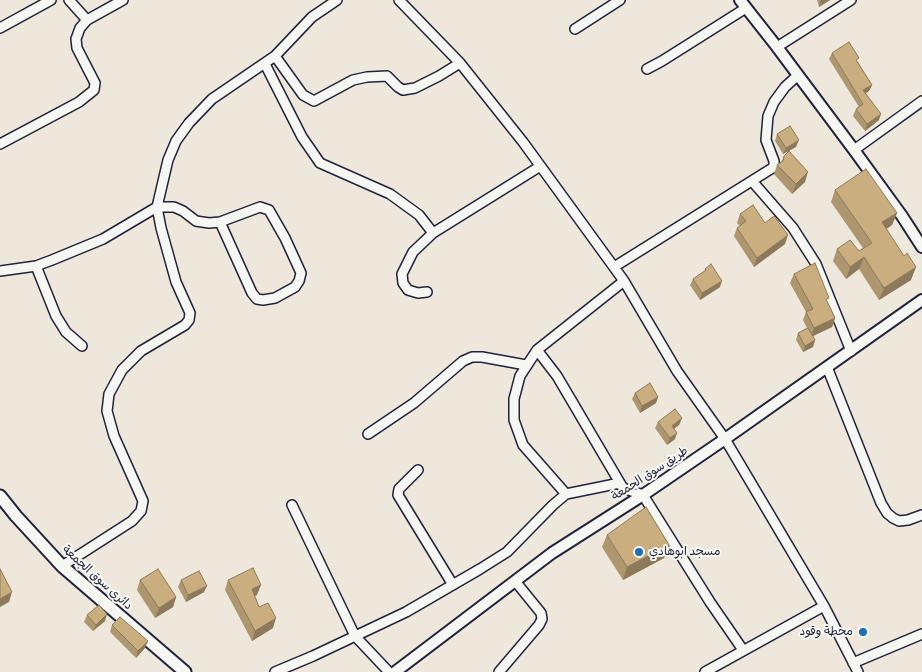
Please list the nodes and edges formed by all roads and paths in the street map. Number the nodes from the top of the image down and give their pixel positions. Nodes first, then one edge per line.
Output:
1 (51, 0) edge
2 (69, 0) edge
3 (123, 0) edge
4 (337, 0) edge
5 (399, 0) edge
6 (620, 0) edge
7 (851, 0) edge
8 (743, 4) edge
9 (87, 20) junction
10 (0, 28) edge
11 (575, 30) dead end
12 (777, 47) junction
13 (276, 56) junction
14 (460, 63) junction
15 (265, 64) junction
16 (647, 68) dead end
17 (797, 76) junction
18 (922, 102) edge
19 (0, 144) edge
20 (854, 150) junction
21 (539, 166) junction
22 (752, 181) junction
23 (157, 207) junction
24 (220, 222) junction
25 (433, 232) junction
26 (922, 247) edge
27 (36, 266) junction
28 (614, 267) junction
29 (0, 271) edge
30 (624, 281) junction
31 (427, 292) dead end
32 (922, 300) edge
33 (82, 346) dead end
34 (538, 350) junction
35 (851, 351) junction
36 (526, 365) junction
37 (827, 367) junction
38 (368, 434) dead end
39 (725, 439) junction
40 (418, 470) dead end
41 (620, 482) junction
42 (566, 494) junction
43 (643, 495) junction
44 (0, 496) edge
45 (292, 505) dead end
46 (922, 515) edge
47 (62, 566) junction
48 (515, 581) junction
49 (453, 585) junction
50 (824, 606) junction
51 (922, 634) edge
52 (355, 636) junction
53 (743, 650) junction
54 (853, 663) junction
55 (184, 672) edge
56 (275, 672) edge
57 (389, 672) edge
58 (395, 672) edge
59 (499, 672) edge
60 (704, 672) edge
61 (858, 672) edge

1 - 10 street
2 - 9 street
3 - 9 street
4 - 13 street
5 - 14 street
6 - 11 street
7 - 12 street
8 - 12 street
8 - 16 street
9 - 19 street
12 - 17 street
13 - 14 street
13 - 15 street
14 - 21 street
15 - 23 street
15 - 25 street
17 - 20 street
17 - 22 street
18 - 20 street
20 - 26 street
21 - 25 street
21 - 28 street
22 - 28 street
22 - 35 street
23 - 24 street
23 - 27 street
23 - 47 street
24 - 24 street
25 - 31 street
27 - 29 street
27 - 33 street
28 - 30 street
30 - 34 street
30 - 39 street
32 - 35 street, طريق سوق الجمعة
34 - 36 street
34 - 41 street
35 - 37 street, طريق سوق الجمعة
36 - 38 street
36 - 42 street
37 - 39 street, طريق سوق الجمعة
37 - 46 street
39 - 43 street, طريق سوق الجمعة
39 - 50 street
40 - 49 street
41 - 42 street
41 - 43 street
42 - 49 street
43 - 48 street, طريق سوق الجمعة
43 - 53 street
44 - 47 main road, دائرى سوق الجمعة
45 - 52 street
47 - 55 main road, دائرى سوق الجمعة
48 - 58 street, طريق سوق الجمعة
48 - 59 street
49 - 52 street
50 - 53 street
50 - 54 street
51 - 54 street
52 - 56 street
52 - 57 street
53 - 60 street
54 - 61 street

